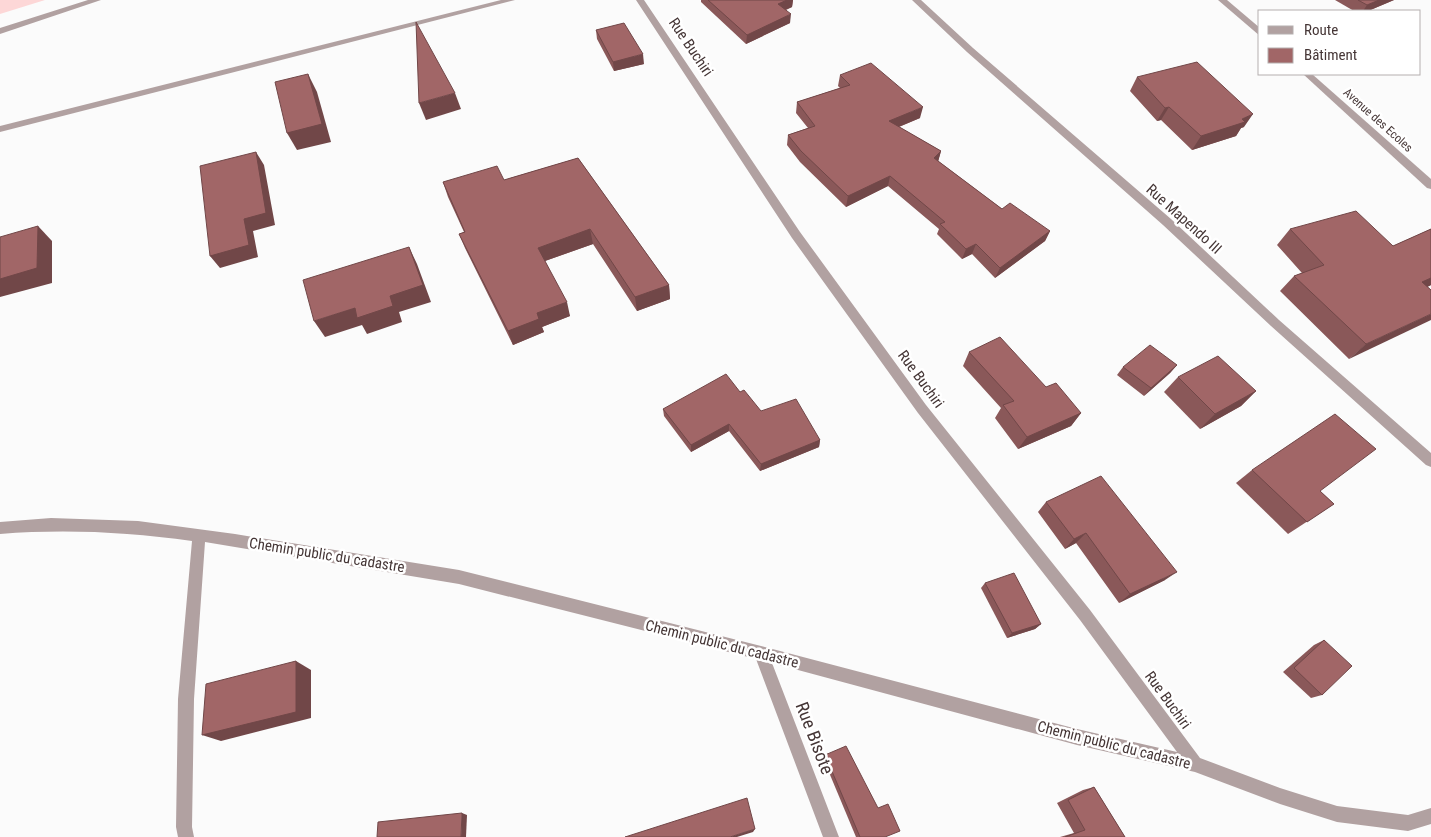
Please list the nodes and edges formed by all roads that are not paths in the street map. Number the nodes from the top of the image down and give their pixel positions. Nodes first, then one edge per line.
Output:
1 (97, 0) edge
2 (512, 0) edge
3 (640, 0) edge
4 (916, 0) edge
5 (1222, 0) edge
6 (0, 30) edge
7 (1258, 31) edge
8 (1308, 75) edge
9 (0, 129) edge
10 (1431, 185) edge
11 (1431, 461) edge
12 (0, 528) edge
13 (199, 535) junction
14 (761, 653) junction
15 (1195, 764) junction
16 (1431, 816) edge
17 (186, 837) edge
18 (832, 837) edge

1 - 6 street
2 - 9 street
3 - 15 street, Rue Buchiri
4 - 11 street, Rue Mapendo III
5 - 7 street
8 - 10 street, Avenue des Ecoles
12 - 13 street, Chemin public du cadastre
13 - 14 street, Chemin public du cadastre
13 - 17 street
14 - 15 street, Chemin public du cadastre
14 - 18 street, Rue Bisote
15 - 16 street, Chemin public du cadastre

